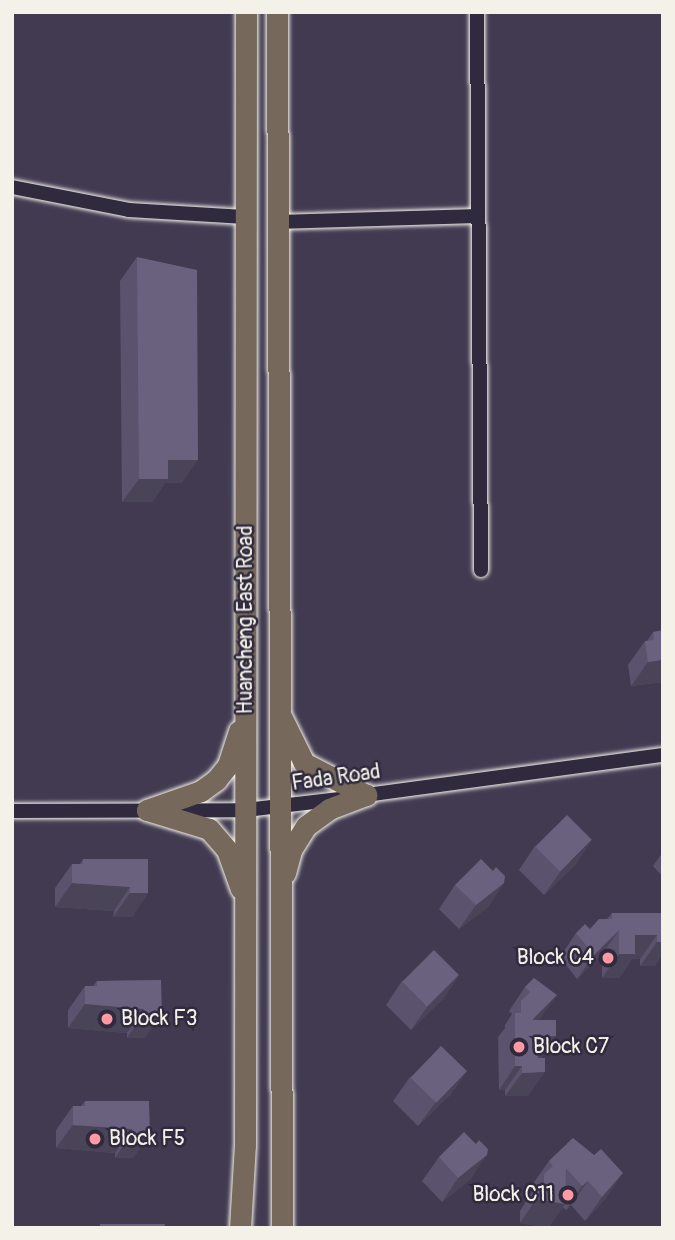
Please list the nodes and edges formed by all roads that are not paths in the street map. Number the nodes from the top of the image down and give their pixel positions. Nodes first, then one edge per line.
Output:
1 (246, 12) edge
2 (277, 12) edge
3 (477, 12) edge
4 (12, 187) edge
5 (245, 216) junction
6 (478, 216) junction
7 (277, 222) junction
8 (481, 570) dead end
9 (277, 704) junction
10 (246, 709) junction
11 (663, 755) edge
12 (366, 795) junction
13 (278, 807) junction
14 (147, 810) junction
15 (246, 810) junction
16 (12, 811) edge
17 (278, 900) junction
18 (246, 903) junction
19 (240, 1228) edge
20 (282, 1228) edge

1 - 5 main road, Huancheng East Road
2 - 7 main road, Huancheng East Road
3 - 6 street
4 - 5 street
5 - 10 main road, Huancheng East Road
6 - 7 street
6 - 8 street
7 - 9 main road, Huancheng East Road
9 - 12 main road
9 - 13 main road, Huancheng East Road
10 - 14 main road
10 - 15 main road, Huancheng East Road
11 - 12 street, Fada Road
12 - 13 street, Fada Road
12 - 17 main road
13 - 15 street, Fada Road
13 - 17 main road, Huancheng East Road
14 - 15 street, Fada Road
14 - 16 street, Fada Road
14 - 18 main road
15 - 18 main road, Huancheng East Road
17 - 20 main road, Huancheng East Road
18 - 19 main road, Huancheng East Road

